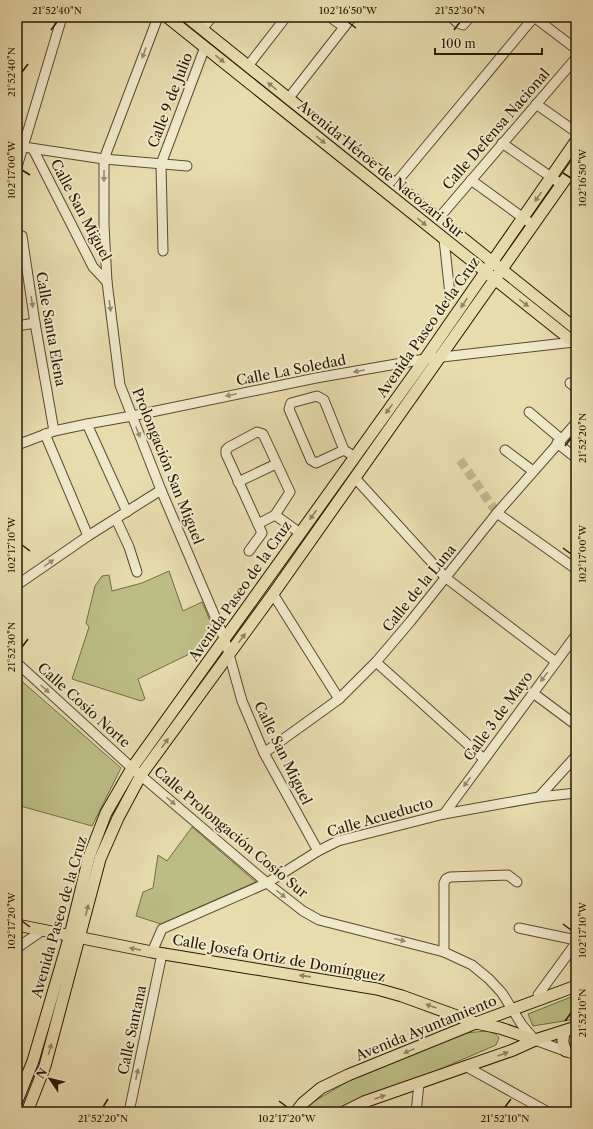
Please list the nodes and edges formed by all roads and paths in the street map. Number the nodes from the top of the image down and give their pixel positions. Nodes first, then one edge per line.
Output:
1 (62, 17) edge
2 (158, 17) edge
3 (167, 17) edge
4 (187, 17) edge
5 (212, 17) edge
6 (286, 17) edge
7 (330, 17) edge
8 (352, 17) edge
9 (451, 17) edge
10 (470, 17) edge
11 (534, 17) edge
12 (344, 28) junction
13 (202, 30) junction
14 (205, 47) junction
15 (576, 49) edge
16 (576, 58) edge
17 (248, 66) junction
18 (288, 98) junction
19 (536, 104) junction
20 (576, 132) edge
21 (576, 141) edge
22 (502, 143) junction
23 (24, 148) edge
24 (104, 159) junction
25 (161, 164) junction
26 (576, 164) edge
27 (187, 166) dead end
28 (17, 167) edge
29 (552, 177) junction
30 (471, 180) junction
31 (395, 184) junction
32 (561, 184) junction
33 (523, 218) junction
34 (438, 219) junction
35 (533, 225) junction
36 (19, 236) edge
37 (444, 239) junction
38 (163, 251) dead end
39 (492, 261) junction
40 (502, 269) junction
41 (485, 272) junction
42 (494, 279) junction
43 (107, 282) junction
44 (450, 295) dead end
45 (35, 323) junction
46 (17, 326) edge
47 (576, 328) edge
48 (575, 343) edge
49 (440, 358) junction
50 (425, 360) junction
51 (529, 412) dead end
52 (132, 416) junction
53 (576, 422) edge
54 (87, 424) junction
55 (50, 433) junction
56 (559, 441) junction
57 (17, 444) edge
58 (344, 450) junction
59 (505, 450) dead end
60 (355, 456) junction
61 (576, 458) edge
62 (276, 464) junction
63 (533, 471) junction
64 (355, 478) junction
65 (238, 482) junction
66 (162, 490) junction
67 (127, 512) junction
68 (498, 513) junction
69 (275, 515) junction
70 (116, 519) junction
71 (258, 524) junction
72 (300, 533) junction
73 (88, 536) junction
74 (249, 551) dead end
75 (576, 569) edge
76 (137, 572) dead end
77 (446, 578) junction
78 (17, 585) edge
79 (273, 594) junction
80 (576, 635) edge
81 (225, 640) junction
82 (228, 656) junction
83 (17, 662) edge
84 (376, 662) junction
85 (556, 662) junction
86 (533, 693) junction
87 (339, 699) junction
88 (576, 725) edge
89 (264, 753) junction
90 (576, 756) edge
91 (484, 759) junction
92 (132, 768) junction
93 (141, 775) junction
94 (576, 793) edge
95 (539, 796) junction
96 (444, 814) junction
97 (318, 851) junction
98 (517, 882) dead end
99 (267, 883) junction
100 (17, 925) edge
101 (519, 928) dead end
102 (43, 930) junction
103 (75, 936) junction
104 (576, 940) edge
105 (576, 943) edge
106 (17, 948) edge
107 (444, 952) junction
108 (157, 953) junction
109 (576, 986) edge
110 (538, 995) dead end
111 (512, 1010) junction
112 (476, 1023) junction
113 (576, 1027) edge
114 (565, 1031) junction
115 (535, 1040) junction
116 (571, 1053) edge
117 (467, 1067) junction
118 (419, 1084) junction
119 (18, 1098) edge
120 (32, 1098) junction
121 (27, 1112) edge
122 (129, 1112) edge
123 (296, 1112) edge
124 (344, 1112) edge
125 (416, 1112) edge
126 (548, 1112) edge

1 - 23 street
2 -> 24 street, Prolongación San Miguel
3 - 14 main road, Avenida Héroe de Nacozari Sur
4 - 13 main road, Avenida Héroe de Nacozari Sur
5 - 13 street
6 - 17 street
7 - 12 street
8 - 12 street
9 - 10 street
11 - 15 street
11 - 31 street
12 - 18 street
13 - 17 main road, Avenida Héroe de Nacozari Sur
14 - 25 street, Calle 9 de Julio
14 -> 37 main road, Avenida Héroe de Nacozari Sur
16 - 19 street, Calle Defensa Nacional
18 -> 17 main road, Avenida Héroe de Nacozari Sur
18 - 31 main road, Avenida Héroe de Nacozari Sur
19 - 20 street
19 - 22 street, Calle Defensa Nacional
21 - 29 main road, Avenida Paseo de la Cruz
22 - 29 street
22 - 30 street, Calle Defensa Nacional
23 - 24 street
23 - 28 street
23 - 43 street, Calle San Miguel
24 - 25 street
24 -> 43 street, Prolongación San Miguel
25 - 27 street
25 - 38 street
26 - 32 main road, Avenida Paseo de la Cruz
29 - 32 street
29 -> 33 main road, Avenida Paseo de la Cruz
30 - 33 street
30 - 34 street, Calle Defensa Nacional
31 - 34 main road, Avenida Héroe de Nacozari Sur
32 - 35 main road, Avenida Paseo de la Cruz
33 - 35 street
33 - 39 main road, Avenida Paseo de la Cruz
34 - 39 main road, Avenida Héroe de Nacozari Sur
35 - 40 main road, Avenida Paseo de la Cruz
36 -> 45 street, Calle Santa Elena
37 - 41 main road, Avenida Héroe de Nacozari Sur
37 - 44 street
39 - 40 main road, Avenida Héroe de Nacozari Sur
39 - 41 main road, Avenida Paseo de la Cruz
40 - 42 main road, Avenida Paseo de la Cruz
40 - 47 main road, Avenida Héroe de Nacozari Sur
41 - 42 main road, Avenida Héroe de Nacozari Sur
41 -> 50 main road, Avenida Paseo de la Cruz
42 -> 48 main road, Avenida Héroe de Nacozari Sur
42 - 49 main road, Avenida Paseo de la Cruz
43 -> 52 street, Prolongación San Miguel
45 - 46 street
45 - 55 street, Calle Santa Elena
48 - 49 street, Calle La Soledad
49 - 50 street, Calle La Soledad
49 - 64 main road, Avenida Paseo de la Cruz
50 -> 52 street, Calle La Soledad
50 -> 60 main road, Avenida Paseo de la Cruz
51 - 56 street
52 - 54 street, Calle La Soledad
52 -> 66 street, Prolongación San Miguel
53 - 56 street, Calle de la Luna
54 - 55 street, Calle La Soledad
54 - 67 street
55 - 57 street, Calle La Soledad
55 - 73 street, Calle Santa Elena
56 - 61 street
56 - 63 street, Calle de la Luna
58 - 58 street
58 - 60 street
59 - 63 street
60 -> 72 main road, Avenida Paseo de la Cruz
62 - 65 street
62 - 65 street
62 - 69 street
63 - 68 street, Calle de la Luna
64 - 77 street
64 - 79 main road, Avenida Paseo de la Cruz
65 - 71 street
66 - 67 street
66 - 81 street, Prolongación San Miguel
67 - 70 street
68 - 75 street
68 - 77 street, Calle de la Luna
69 - 71 street
69 - 72 street
70 - 73 street
70 - 76 street
71 - 74 street
72 - 81 main road, Avenida Paseo de la Cruz
78 -> 73 street
77 - 84 street, Calle de la Luna
77 - 85 street
82 -> 79 main road, Avenida Paseo de la Cruz
79 - 87 street
80 - 85 street, Calle 3 de Mayo
81 - 82 street, Calle San Miguel
81 - 92 main road, Avenida Paseo de la Cruz
82 - 89 street, Calle San Miguel
93 -> 82 main road, Avenida Paseo de la Cruz
83 -> 92 street, Calle Cosío Norte
84 - 87 street, Calle de la Luna
84 - 91 street
85 -> 86 street, Calle 3 de Mayo
86 - 88 street
86 - 91 street, Calle 3 de Mayo
87 - 89 street, Calle de la Luna
89 - 97 street, Calle San Miguel
90 - 95 street
91 -> 96 street, Calle 3 de Mayo
92 - 93 street, Calle Cosío Norte
92 - 103 main road, Avenida Paseo de la Cruz
93 -> 99 street, Calle Prolongación Cosío Sur
103 -> 93 main road, Avenida Paseo de la Cruz
94 - 95 street, Calle Acueducto
95 - 96 street, Calle Acueducto
96 - 97 street, Calle Acueducto
97 - 99 street, Calle Acueducto
98 - 107 street
99 -> 107 street, Calle Prolongación Cosío Sur
99 - 108 street, Calle Acueducto
100 - 102 main road, Calle Josefa Ortiz de Domínguez
101 - 104 street
102 - 103 main road, Calle Josefa Ortiz de Domínguez
102 - 106 street
108 -> 103 main road, Calle Josefa Ortiz de Domínguez
103 - 119 main road, Avenida Paseo de la Cruz
120 -> 103 main road, Avenida Paseo de la Cruz
105 - 110 street
107 - 111 street, Calle Prolongación Cosío Sur
112 -> 108 main road, Calle Josefa Ortiz de Domínguez
122 -> 108 street, Calle Santana
109 - 111 main road, Avenida Ayuntamiento
111 - 112 main road, Avenida Ayuntamiento
111 - 115 street, Calle Prolongación Cosío Sur
112 - 115 main road, Calle Josefa Ortiz de Domínguez
112 -> 123 main road, Avenida Ayuntamiento
113 - 114 main road
114 - 115 main road
114 - 116 main road
115 - 116 street, Calle Josefa Ortiz de Domínguez
117 -> 115 main road
117 - 118 main road
117 - 126 street
124 -> 118 main road
118 - 125 street
119 - 120 street
120 - 121 main road, Avenida Paseo de la Cruz

